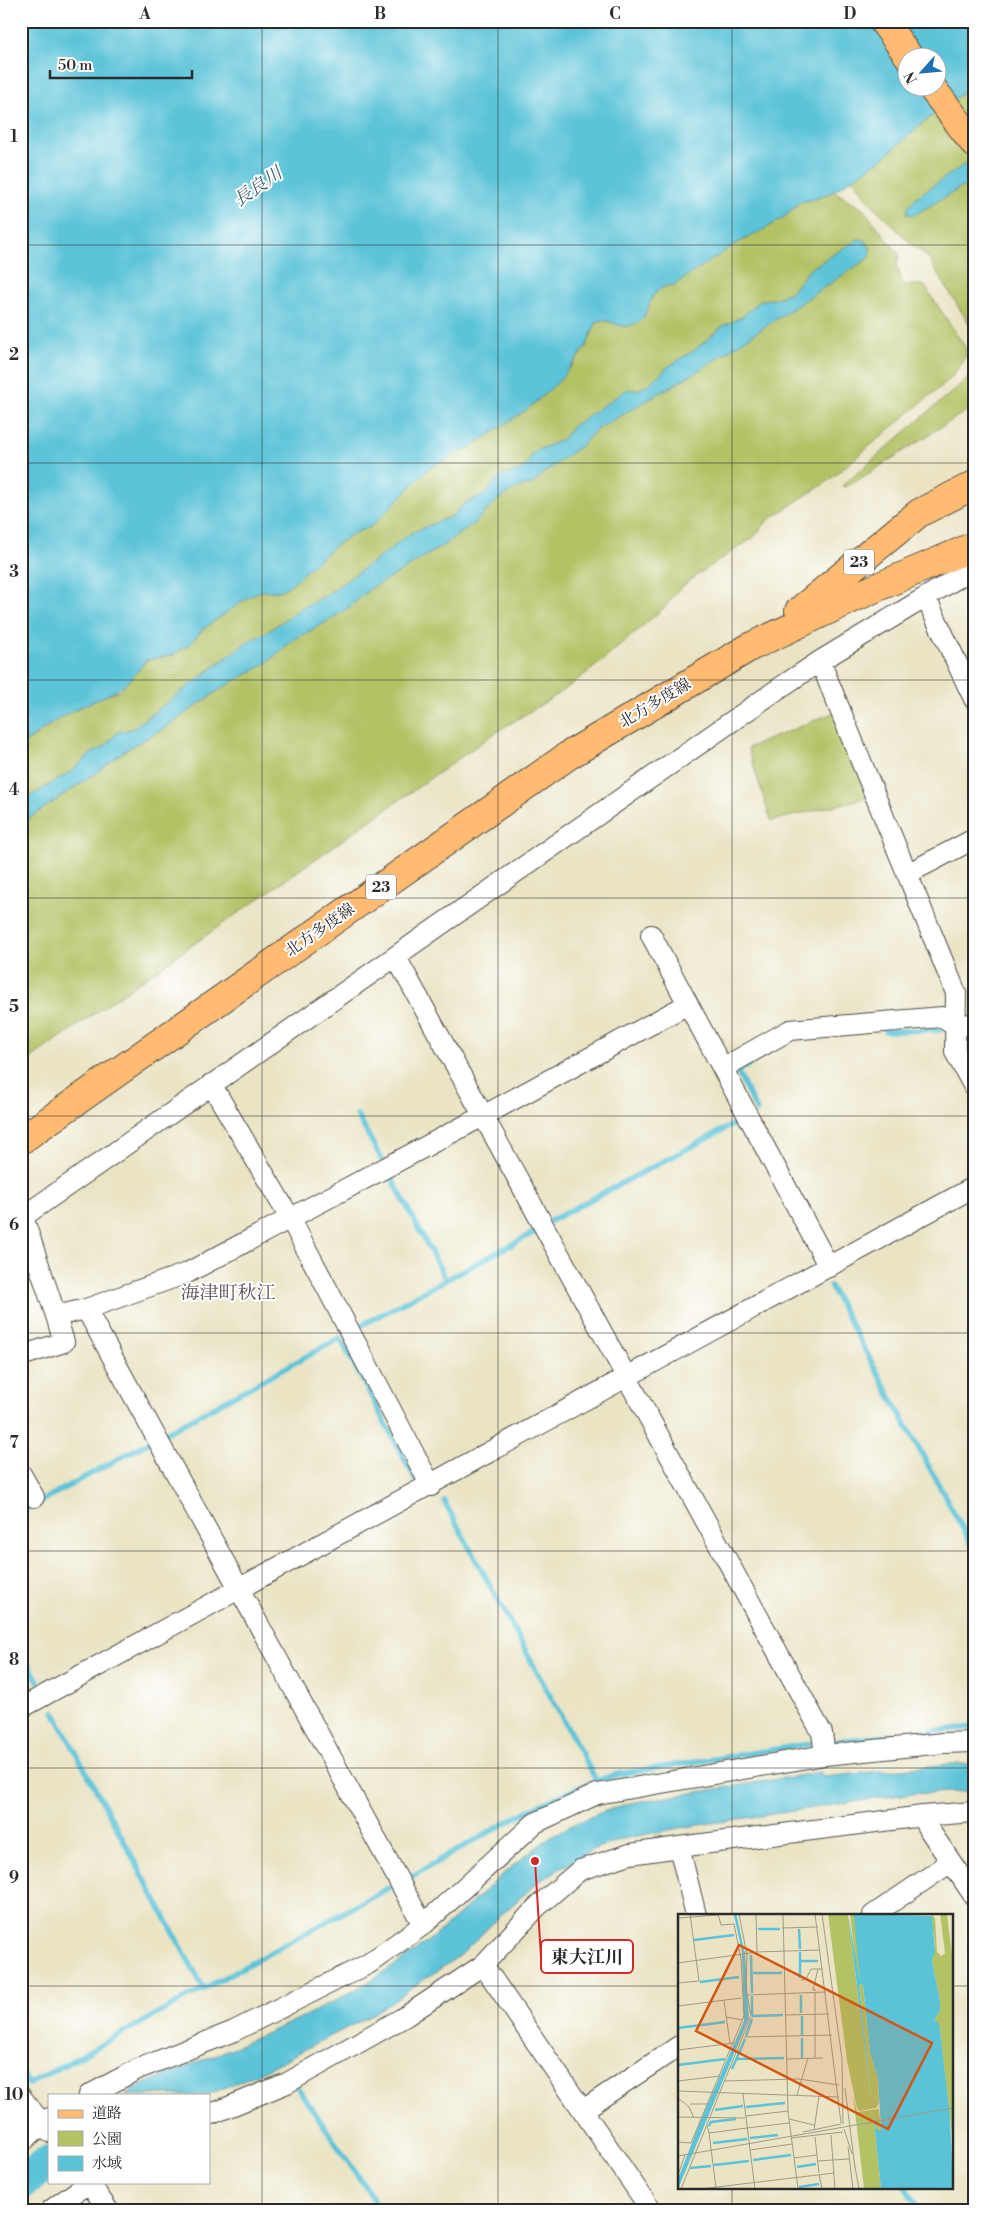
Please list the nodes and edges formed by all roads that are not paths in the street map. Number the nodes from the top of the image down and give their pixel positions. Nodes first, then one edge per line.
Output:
1 (883, 21) edge
2 (903, 48) edge
3 (940, 98) edge
4 (974, 143) edge
5 (974, 484) edge
6 (974, 546) edge
7 (974, 568) edge
8 (926, 598) junction
9 (750, 648) junction
10 (820, 661) junction
11 (974, 699) edge
12 (974, 839) edge
13 (907, 874) junction
14 (651, 934) dead end
15 (396, 957) junction
16 (688, 1004) junction
17 (965, 1025) edge
18 (723, 1068) junction
19 (211, 1084) junction
20 (974, 1087) edge
21 (483, 1116) junction
22 (21, 1140) edge
23 (974, 1187) edge
24 (22, 1217) edge
25 (290, 1218) junction
26 (830, 1267) junction
27 (86, 1309) junction
28 (56, 1316) junction
29 (21, 1356) edge
30 (624, 1377) junction
31 (21, 1474) edge
32 (431, 1486) junction
33 (34, 1497) dead end
34 (240, 1588) junction
35 (21, 1708) edge
36 (974, 1742) edge
37 (825, 1755) junction
38 (974, 1812) edge
39 (924, 1816) junction
40 (679, 1847) junction
41 (951, 1862) junction
42 (974, 1896) edge
43 (696, 1914) edge
44 (874, 1914) edge
45 (423, 1925) junction
46 (484, 1965) junction
47 (678, 2047) edge
48 (91, 2094) edge
49 (21, 2097) edge
50 (583, 2110) junction
51 (210, 2115) edge
52 (47, 2126) edge
53 (21, 2143) edge
54 (86, 2184) edge
55 (90, 2184) edge
56 (51, 2210) edge
57 (108, 2210) edge
58 (651, 2210) edge

1 - 2 main road
3 - 4 main road
5 - 9 main road, 23
6 - 9 main road
7 - 8 street
8 - 10 street
8 - 11 street
9 - 22 main road, 北方多度線 / 23
10 - 13 street
10 - 15 street
12 - 13 street
13 - 17 street
14 - 16 street
15 - 19 street
15 - 21 street
16 - 18 street
16 - 21 street
17 - 18 street
17 - 20 street
18 - 26 street
19 - 24 street
19 - 25 street
21 - 25 street
21 - 30 street
23 - 26 street
24 - 28 street
25 - 27 street
25 - 32 street
26 - 30 street
27 - 28 street
27 - 34 street
28 - 29 street
30 - 32 street
30 - 37 street
31 - 33 street
32 - 34 street
34 - 35 street
34 - 45 street
36 - 37 street
37 - 45 street
38 - 39 street
39 - 40 street
39 - 41 street
40 - 43 street
40 - 46 street
41 - 42 street
41 - 44 street
45 - 48 street
46 - 50 street
46 - 51 street
47 - 50 street
49 - 52 street
50 - 58 street
52 - 53 street
54 - 56 street
55 - 57 street

